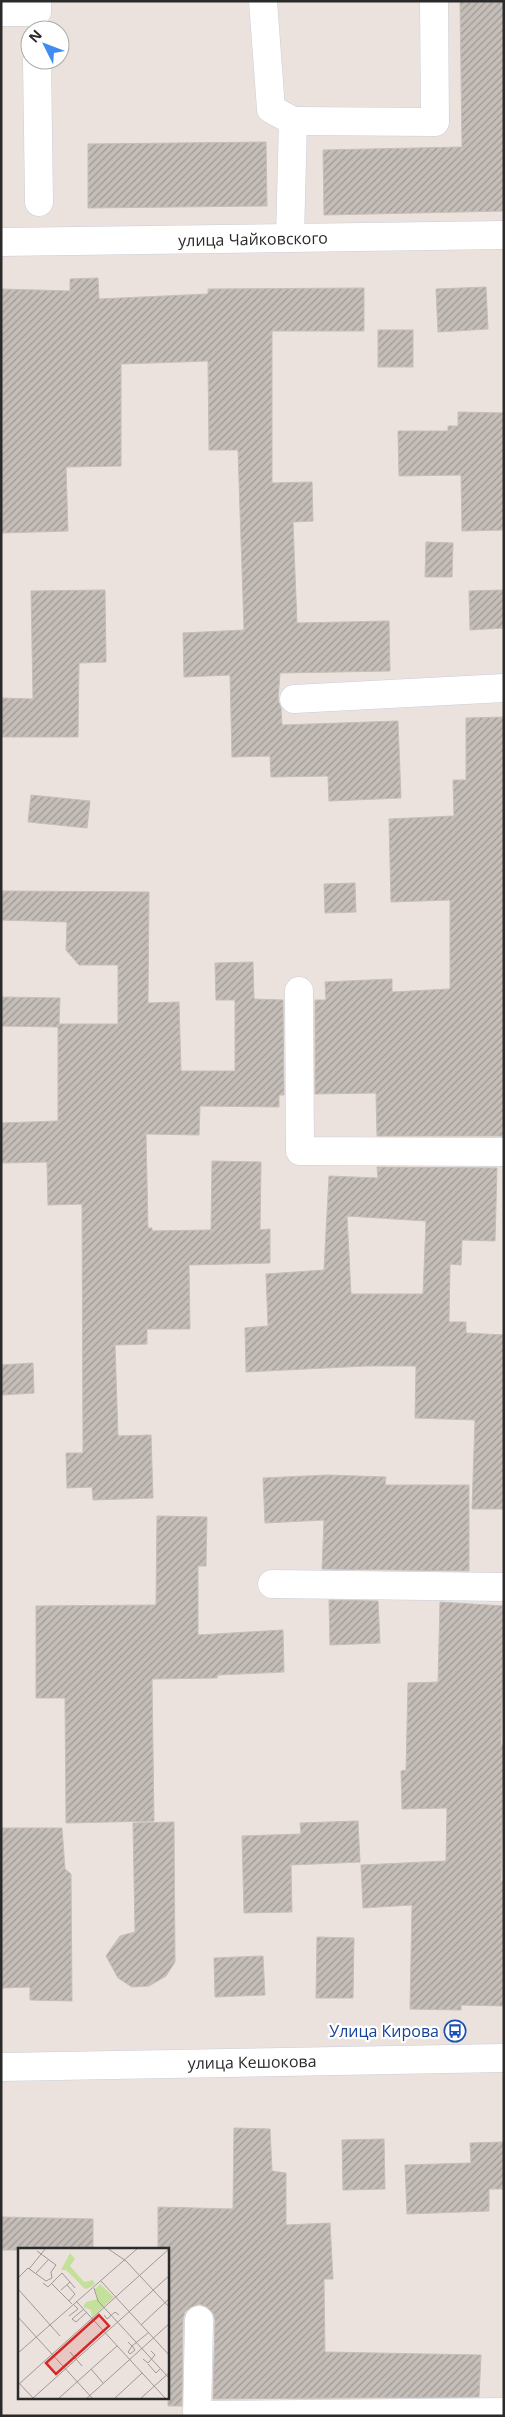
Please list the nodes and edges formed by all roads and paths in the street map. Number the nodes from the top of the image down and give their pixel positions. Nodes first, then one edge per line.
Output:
1 (263, 1) edge
2 (434, 1) edge
3 (1, 12) edge
4 (37, 14) edge
5 (37, 70) edge
6 (293, 121) junction
7 (38, 202) dead end
8 (504, 235) edge
9 (290, 238) junction
10 (1, 242) edge
11 (504, 688) edge
12 (294, 699) dead end
13 (299, 991) dead end
14 (504, 1152) edge
15 (272, 1584) dead end
16 (504, 1587) edge
17 (504, 2058) edge
18 (1, 2067) edge
19 (199, 2320) dead end
20 (504, 2412) edge

1 - 6 street
2 - 6 street
3 - 4 street
5 - 7 street
6 - 9 street
8 - 9 street, улица Чайковского
9 - 10 street, улица Чайковского
11 - 12 street
13 - 14 street
15 - 16 street
17 - 18 street, улица Кешокова
19 - 20 street

